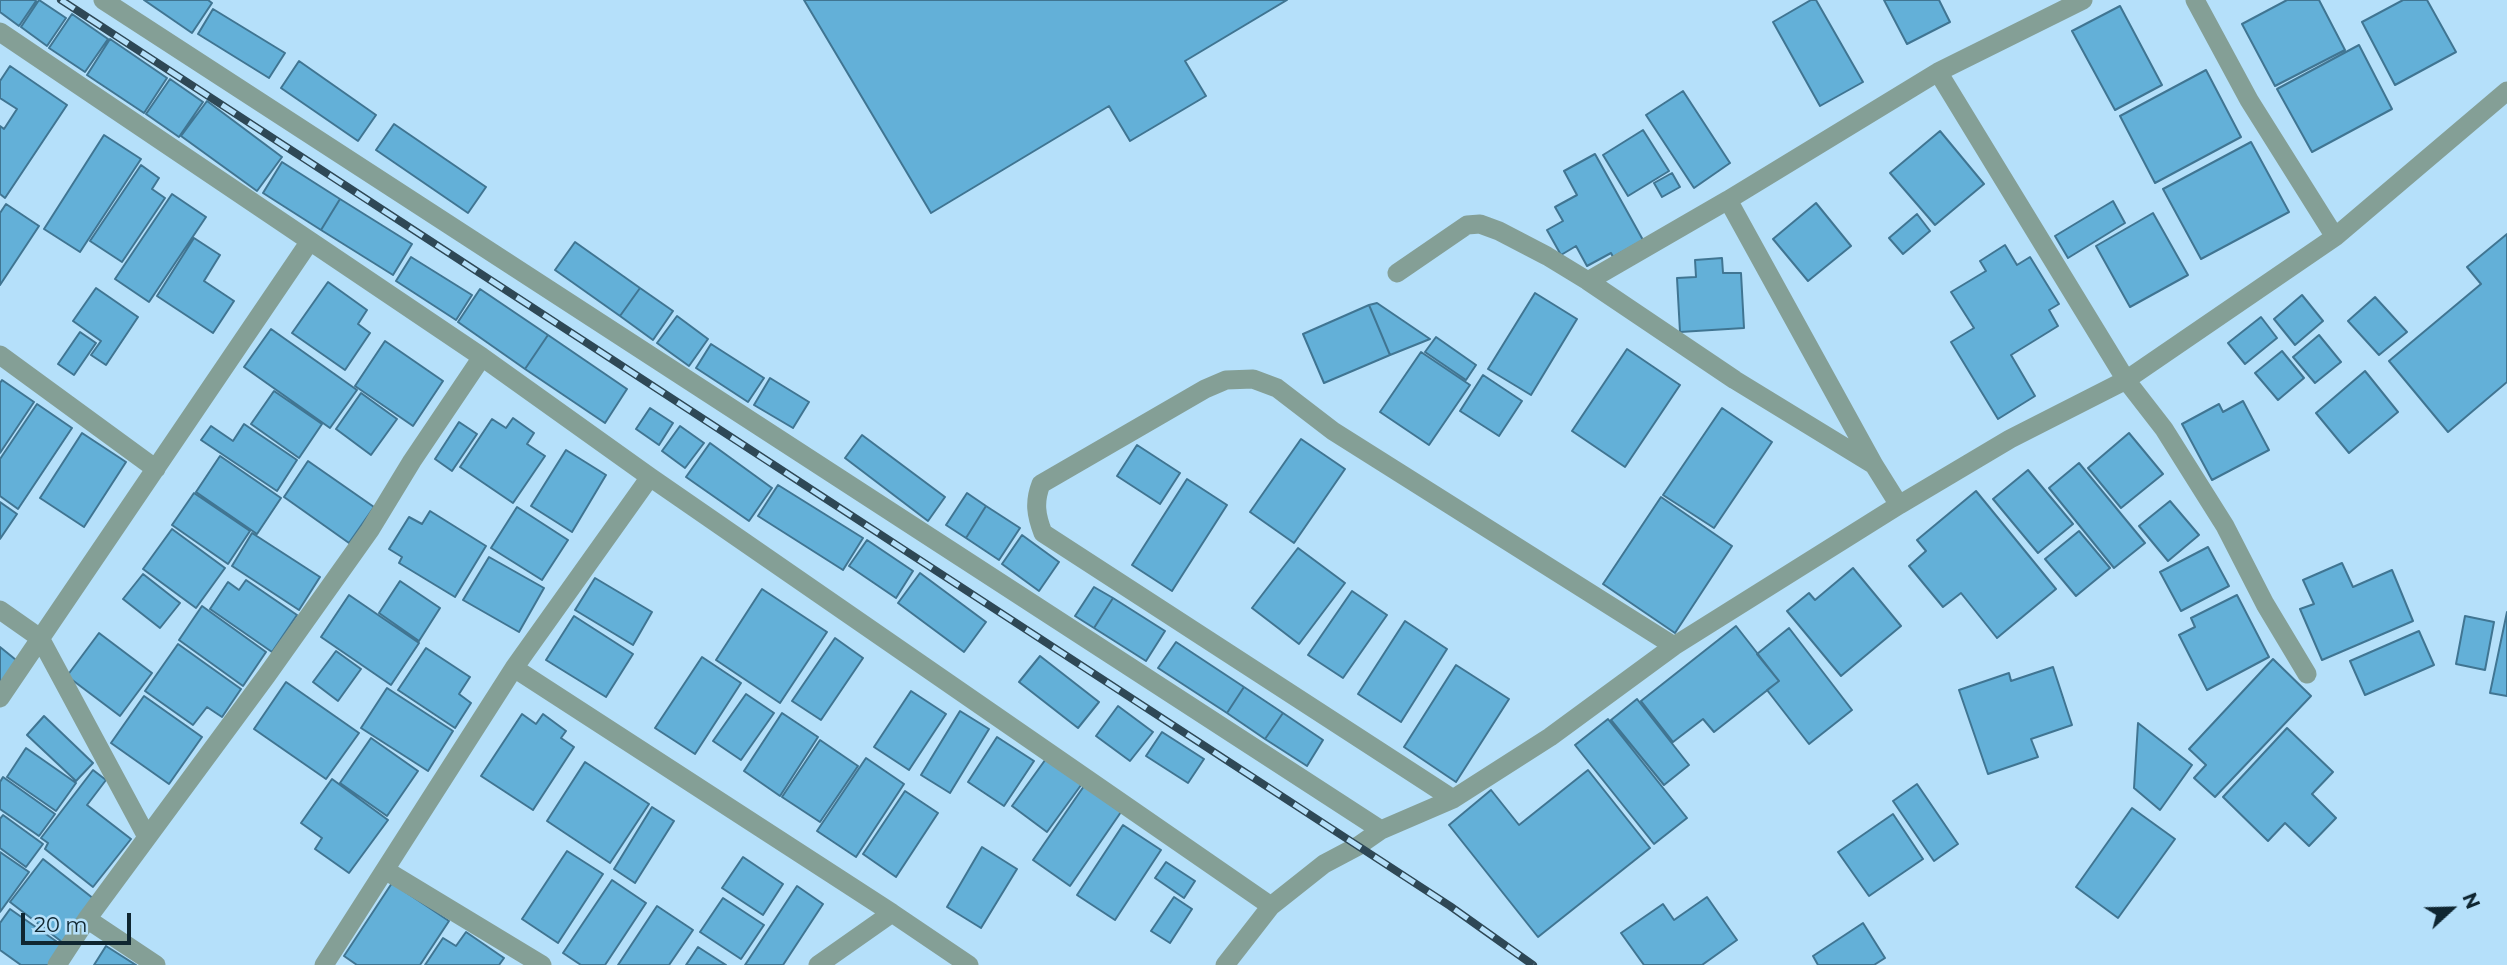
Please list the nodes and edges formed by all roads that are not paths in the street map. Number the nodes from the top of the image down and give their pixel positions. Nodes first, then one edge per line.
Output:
1 (103, 0) edge
2 (2083, 0) edge
3 (2195, 0) edge
4 (0, 32) edge
5 (1938, 72) junction
6 (2507, 91) edge
7 (1728, 200) junction
8 (2335, 237) junction
9 (310, 241) junction
10 (1397, 273) dead end
11 (1588, 281) junction
12 (0, 355) edge
13 (482, 357) junction
14 (2126, 380) junction
15 (1874, 465) junction
16 (156, 469) junction
17 (650, 477) junction
18 (1899, 505) junction
19 (0, 610) edge
20 (40, 639) junction
21 (1674, 646) junction
22 (514, 668) junction
23 (2307, 674) dead end
24 (0, 698) edge
25 (1453, 799) junction
26 (1381, 830) junction
27 (147, 837) junction
28 (385, 870) junction
29 (1271, 906) junction
30 (892, 913) junction
31 (87, 919) junction
32 (57, 965) edge
33 (156, 965) edge
34 (324, 965) edge
35 (542, 965) edge
36 (818, 965) edge
37 (969, 965) edge
38 (1225, 965) edge

1 - 26 street
2 - 5 street
3 - 8 street
4 - 9 street
5 - 7 street
5 - 14 street
6 - 8 street
7 - 11 street
7 - 15 street
8 - 14 street
9 - 13 street
9 - 16 street
10 - 11 street
11 - 15 street
12 - 16 street
13 - 17 street
13 - 27 street
14 - 18 street
14 - 23 street
15 - 18 street
16 - 20 street
17 - 22 street
17 - 29 street
18 - 21 street
19 - 20 street
20 - 24 street
20 - 27 street
21 - 25 street
21 - 25 street
22 - 28 street
22 - 30 street
25 - 26 street
26 - 29 street
27 - 31 street
28 - 34 street
28 - 35 street
29 - 38 street
30 - 36 street
30 - 37 street
31 - 32 street
31 - 33 street

